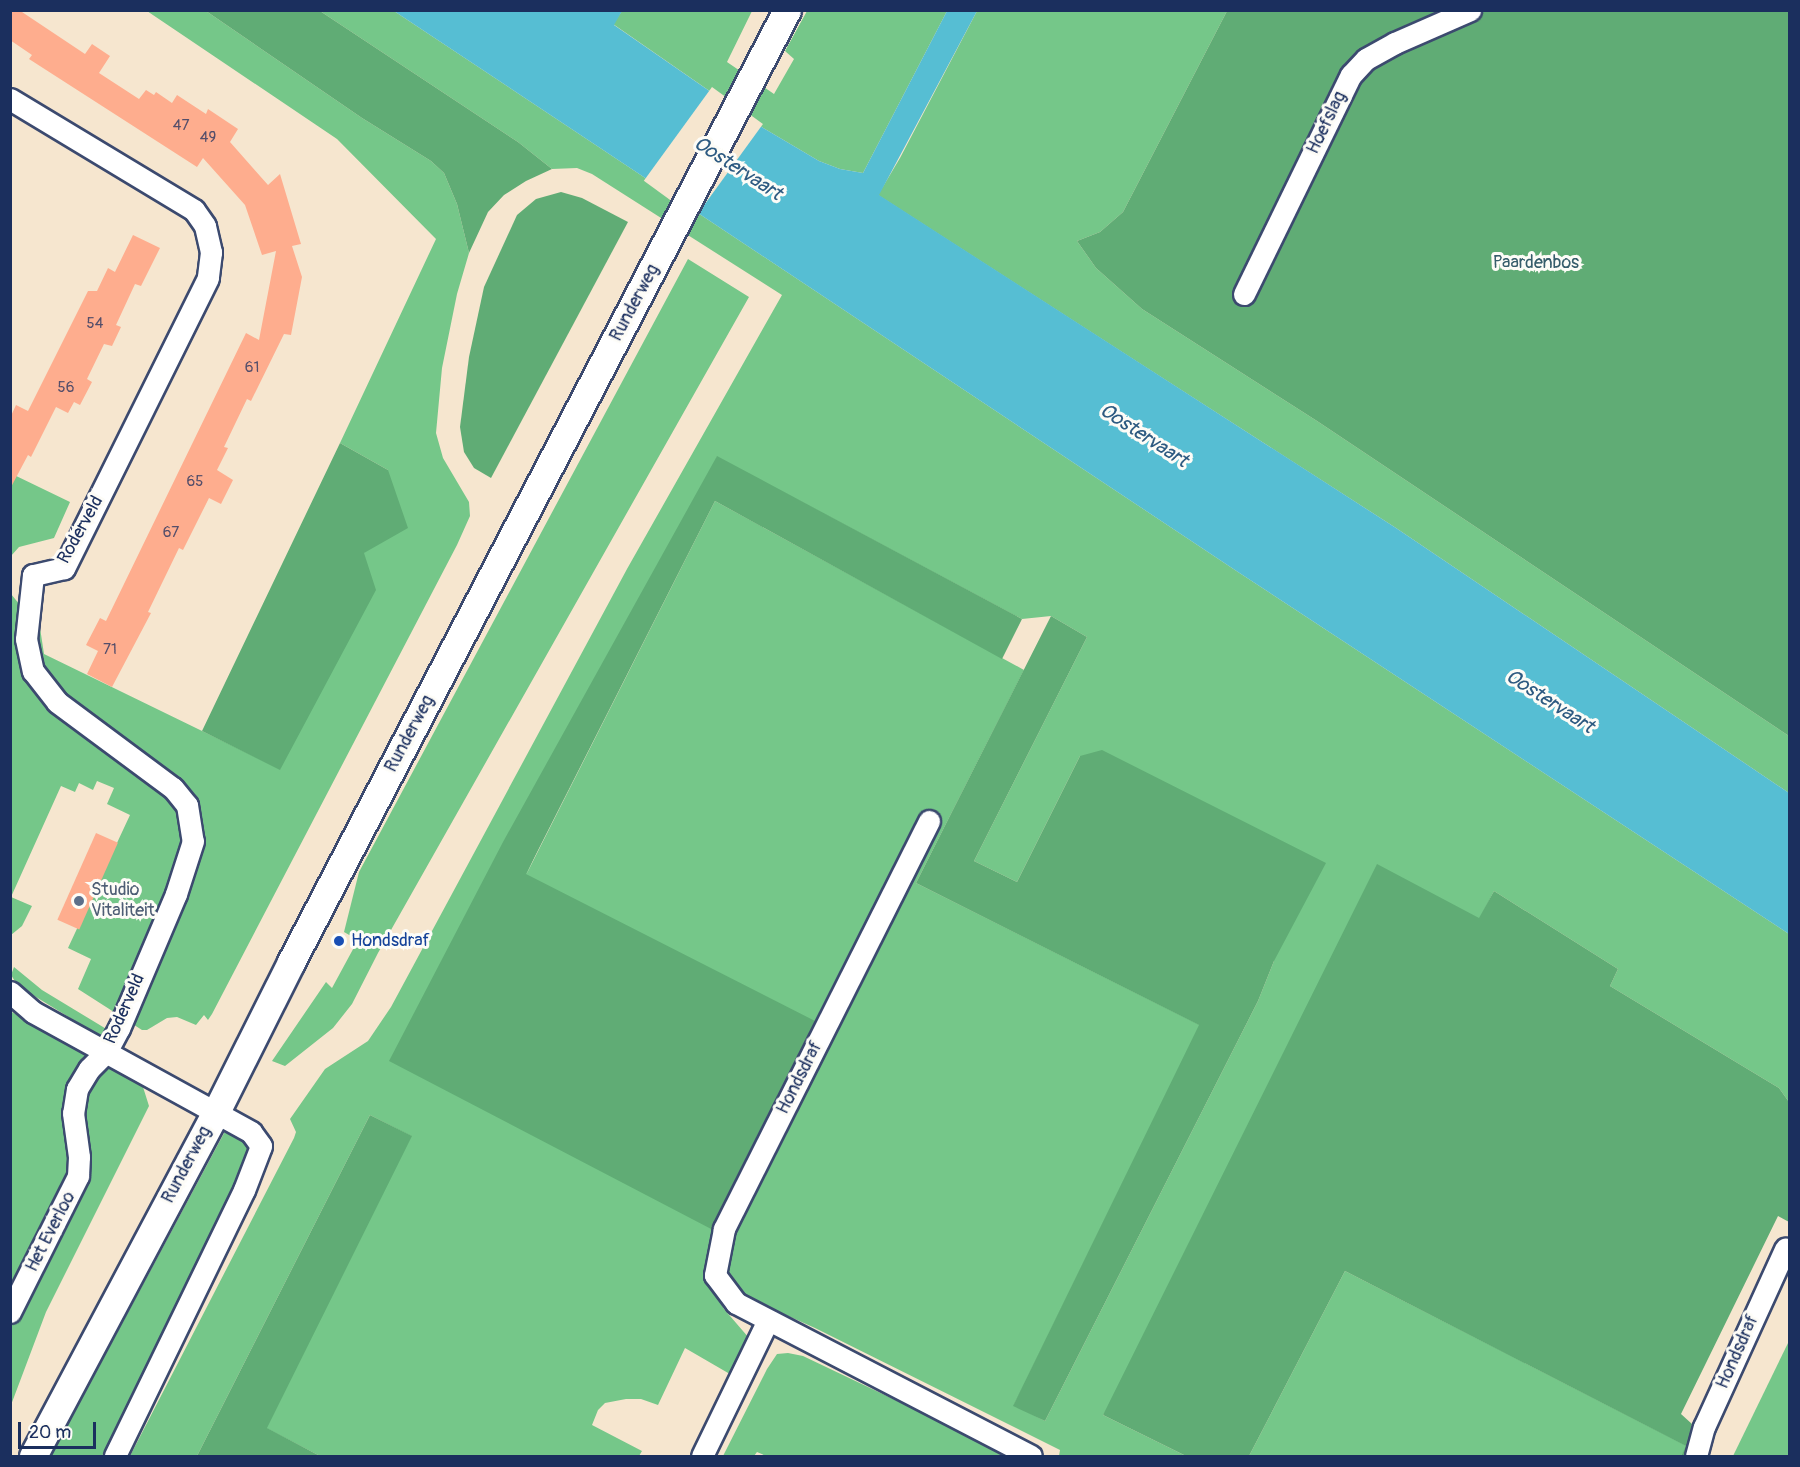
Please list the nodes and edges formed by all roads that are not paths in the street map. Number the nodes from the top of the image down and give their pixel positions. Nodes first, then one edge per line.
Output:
1 (787, 10) edge
2 (1470, 10) edge
3 (10, 99) edge
4 (1244, 294) dead end
5 (928, 821) dead end
6 (10, 992) edge
7 (106, 1052) junction
8 (216, 1112) junction
9 (1785, 1249) dead end
10 (10, 1312) edge
11 (768, 1320) junction
12 (33, 1456) edge
13 (115, 1456) edge
14 (702, 1456) edge
15 (1031, 1456) edge
16 (1696, 1456) edge

1 - 8 street, Runderweg
2 - 4 street, Hoefslag
3 - 7 street, Roderveld
5 - 11 street, Hondsdraf
6 - 7 street
7 - 8 street
7 - 10 street, Het Everloo
8 - 12 street, Runderweg
8 - 13 street
9 - 16 street, Hondsdraf
11 - 14 street
11 - 15 street, Hondsdraf

